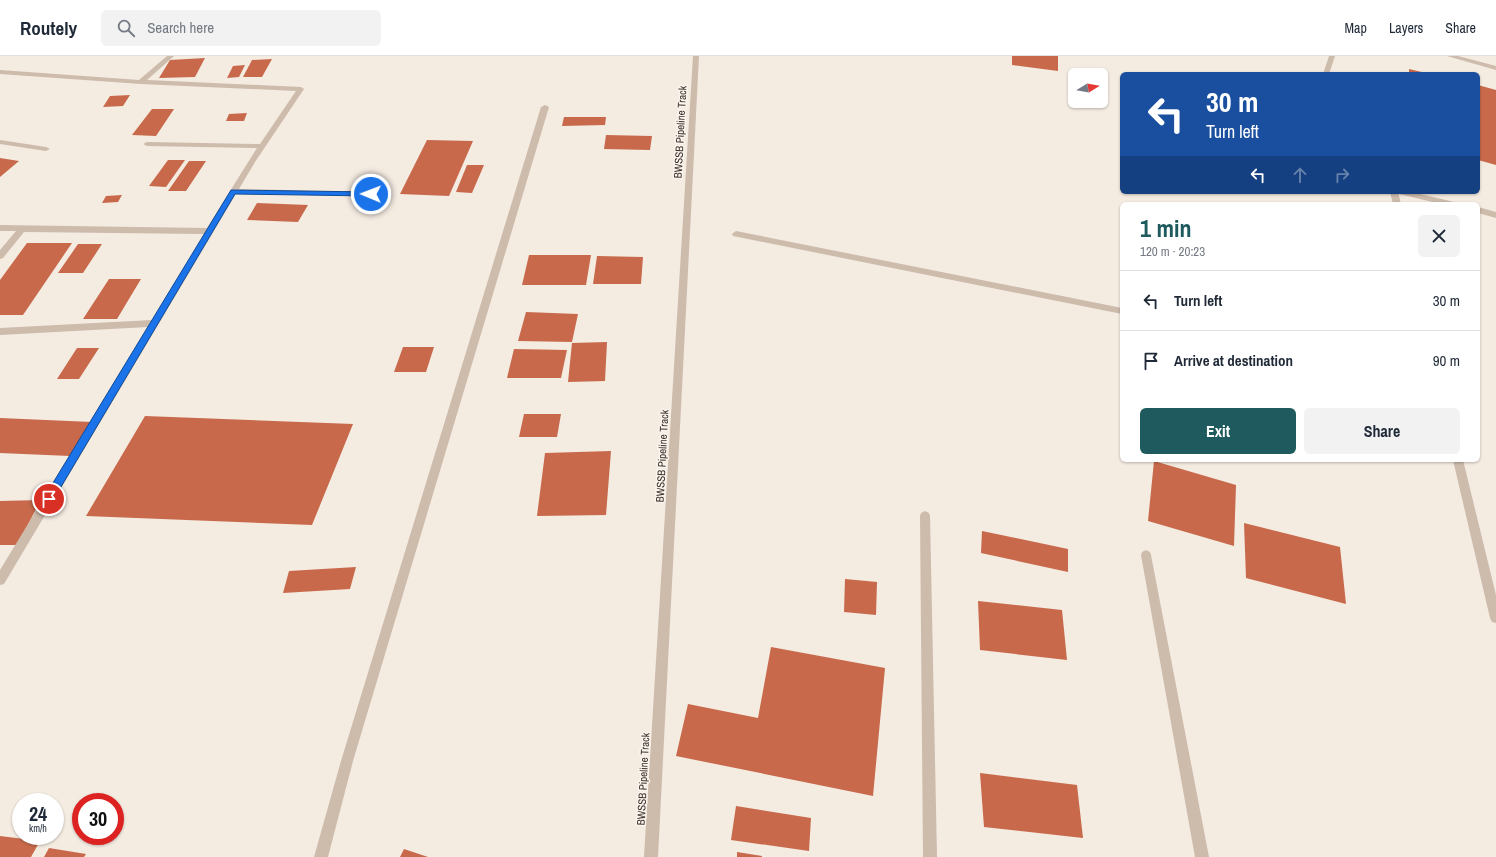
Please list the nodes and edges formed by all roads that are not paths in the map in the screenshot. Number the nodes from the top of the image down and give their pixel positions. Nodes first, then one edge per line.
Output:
1 (171, 56) edge
2 (696, 56) edge
3 (1332, 56) edge
4 (1450, 56) edge
5 (1496, 68) edge
6 (0, 72) edge
7 (1327, 72) edge
8 (141, 82) junction
9 (545, 107) dead end
10 (0, 142) edge
11 (147, 144) dead end
12 (262, 146) junction
13 (46, 149) dead end
14 (233, 191) junction
15 (371, 194) dead end
16 (1410, 194) edge
17 (1443, 202) edge
18 (1480, 211) edge
19 (1496, 215) edge
20 (0, 228) edge
21 (22, 229) junction
22 (210, 231) junction
23 (736, 234) dead end
24 (0, 256) edge
25 (1120, 311) edge
26 (154, 323) junction
27 (0, 332) edge
28 (1458, 462) edge
29 (925, 516) dead end
30 (1146, 555) dead end
31 (0, 580) edge
32 (1496, 618) edge
33 (321, 857) edge
34 (651, 857) edge
35 (930, 857) edge
36 (1202, 857) edge

1 - 8 street
2 - 34 street, BWSSB Pipeline Track
3 - 7 street
4 - 5 street
6 - 8 street
8 - 12 street
9 - 33 street
10 - 13 street
11 - 12 street
12 - 14 street
14 - 15 street
14 - 22 street
16 - 17 street
18 - 19 street
20 - 21 street
21 - 22 street
21 - 24 street
22 - 26 street
23 - 25 street
26 - 27 street
26 - 31 street
28 - 32 street
29 - 35 street
30 - 36 street

